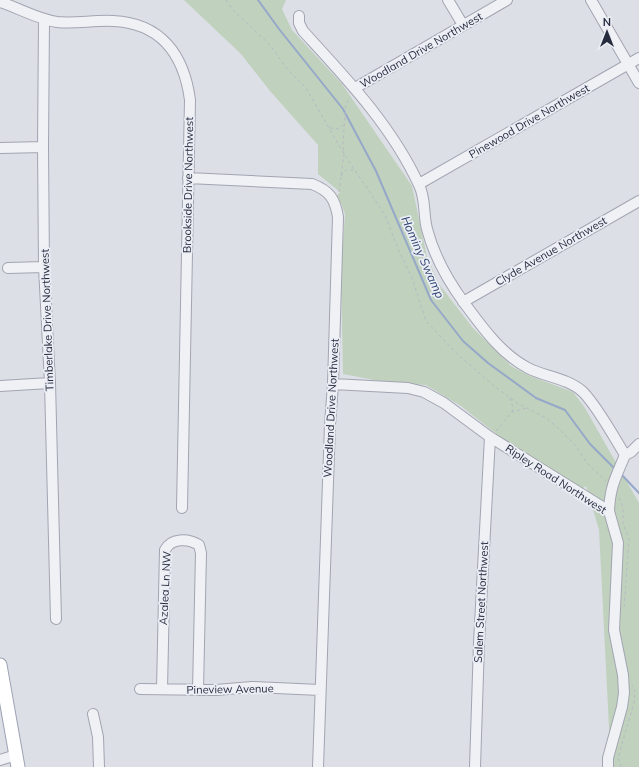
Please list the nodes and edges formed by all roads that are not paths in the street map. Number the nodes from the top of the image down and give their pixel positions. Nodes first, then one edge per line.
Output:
1 (448, 0) edge
2 (507, 0) edge
3 (591, 0) edge
4 (0, 2) edge
5 (299, 16) dead end
6 (44, 20) junction
7 (463, 25) junction
8 (639, 58) edge
9 (628, 64) junction
10 (639, 83) edge
11 (355, 88) junction
12 (43, 147) junction
13 (0, 148) edge
14 (188, 178) junction
15 (419, 184) junction
16 (639, 201) edge
17 (44, 267) junction
18 (8, 268) dead end
19 (463, 302) junction
20 (50, 383) junction
21 (334, 384) junction
22 (0, 386) edge
23 (490, 437) junction
24 (639, 444) edge
25 (625, 455) junction
26 (182, 508) dead end
27 (609, 511) junction
28 (56, 619) dead end
29 (0, 665) edge
30 (140, 689) dead end
31 (162, 689) junction
32 (198, 690) junction
33 (320, 690) junction
34 (93, 714) dead end
35 (0, 760) edge
36 (17, 761) edge
37 (99, 767) edge
38 (318, 767) edge
39 (474, 767) edge
40 (608, 767) edge

1 - 7 street
2 - 7 street, Woodland Drive Northwest
3 - 9 street
4 - 6 street, Brookside Drive Northwest
5 - 11 street
6 - 12 street, Timberlake Drive Northwest
6 - 14 street, Brookside Drive Northwest
7 - 11 street, Woodland Drive Northwest
8 - 9 street, Pinewood Drive Northwest
9 - 10 street
9 - 15 street, Pinewood Drive Northwest
11 - 15 street
12 - 13 street
12 - 17 street, Timberlake Drive Northwest
14 - 21 street, Woodland Drive Northwest
14 - 26 street, Brookside Drive Northwest
15 - 19 street
16 - 19 street, Clyde Avenue Northwest
17 - 18 street
17 - 20 street, Timberlake Drive Northwest
19 - 25 street
20 - 22 street
20 - 28 street, Timberlake Drive Northwest
21 - 23 street, Ripley Road Northwest
21 - 33 street, Woodland Drive Northwest
23 - 27 street, Ripley Road Northwest
23 - 39 street, Salem Street Northwest
24 - 25 street
25 - 27 street
27 - 40 street, Ripley Road Northwest
29 - 36 main road
30 - 31 street, Pineview Avenue
31 - 32 street, Pineview Avenue
31 - 32 street, Azalea Ln NW
32 - 33 street, Pineview Avenue
33 - 38 street, Woodland Drive Northwest
34 - 37 street
35 - 36 street

